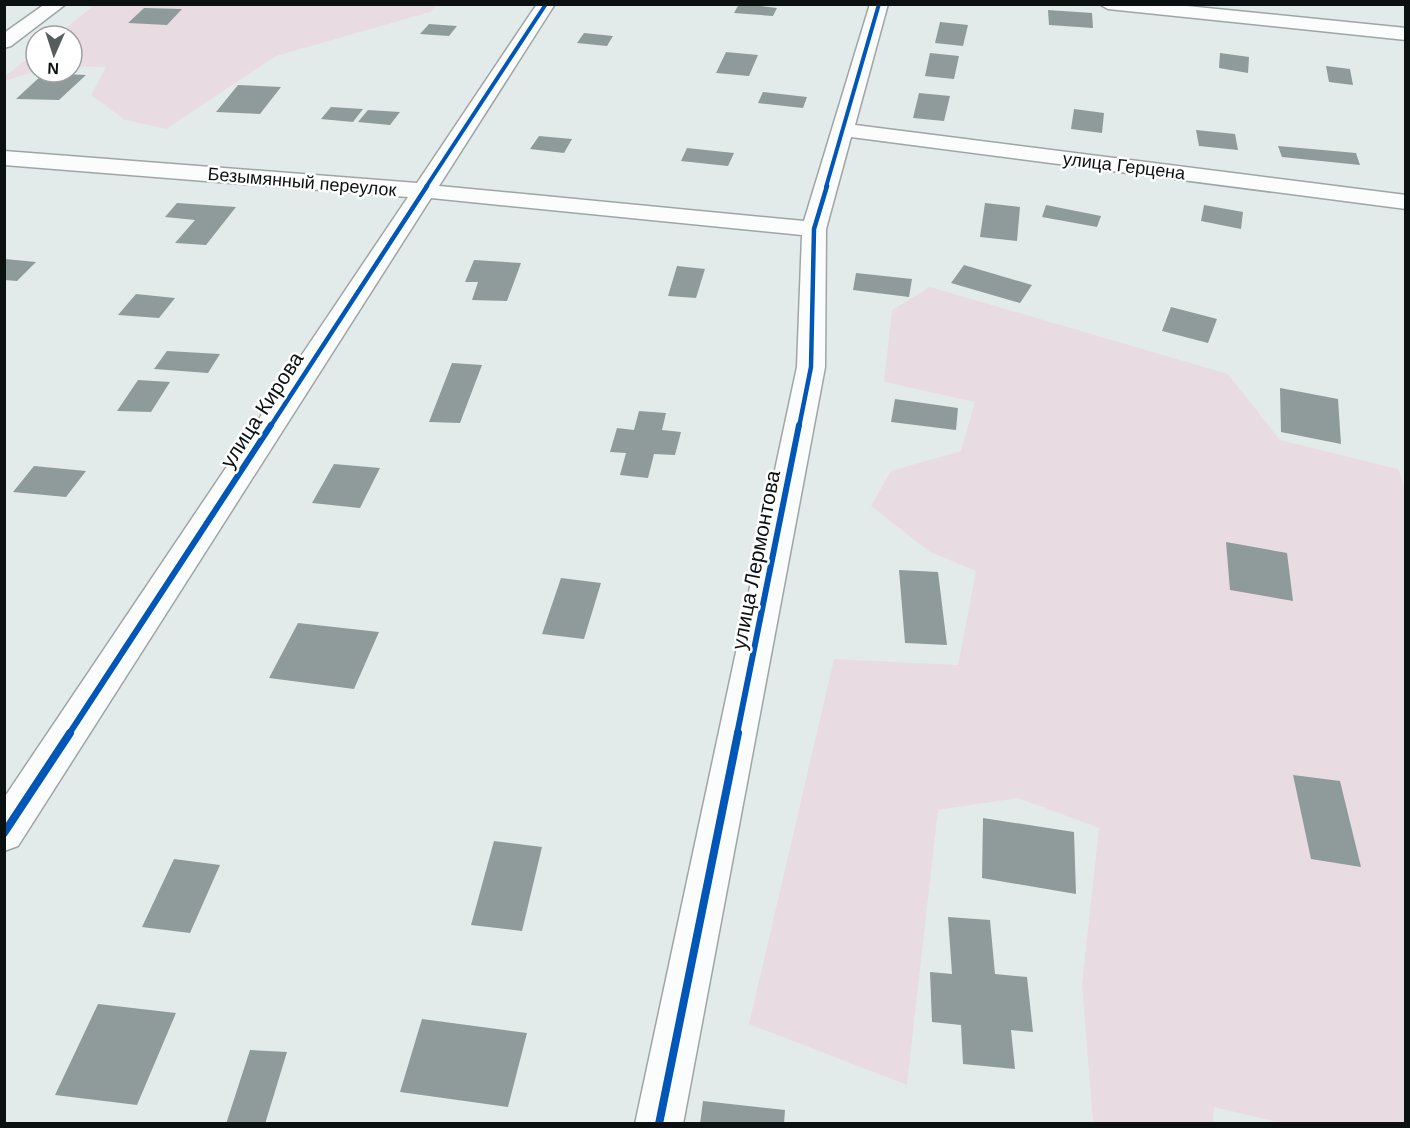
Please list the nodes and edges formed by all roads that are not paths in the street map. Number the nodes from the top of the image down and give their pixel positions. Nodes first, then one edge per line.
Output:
1 (57, 4) edge
2 (546, 4) edge
3 (879, 4) edge
4 (1108, 4) edge
5 (1170, 6) edge
6 (1406, 34) edge
7 (4, 42) edge
8 (843, 130) junction
9 (4, 158) edge
10 (425, 191) junction
11 (1406, 202) edge
12 (814, 229) junction
13 (4, 833) edge
14 (659, 1124) edge

1 - 7 street
2 - 10 street, улица Кирова
3 - 8 street, улица Лермонтова
4 - 5 street
5 - 6 street
8 - 11 street, улица Герцена
8 - 12 street, улица Лермонтова
9 - 10 street, Безымянный переулок
10 - 12 street, Безымянный переулок
10 - 13 street, улица Кирова
12 - 14 street, улица Лермонтова

